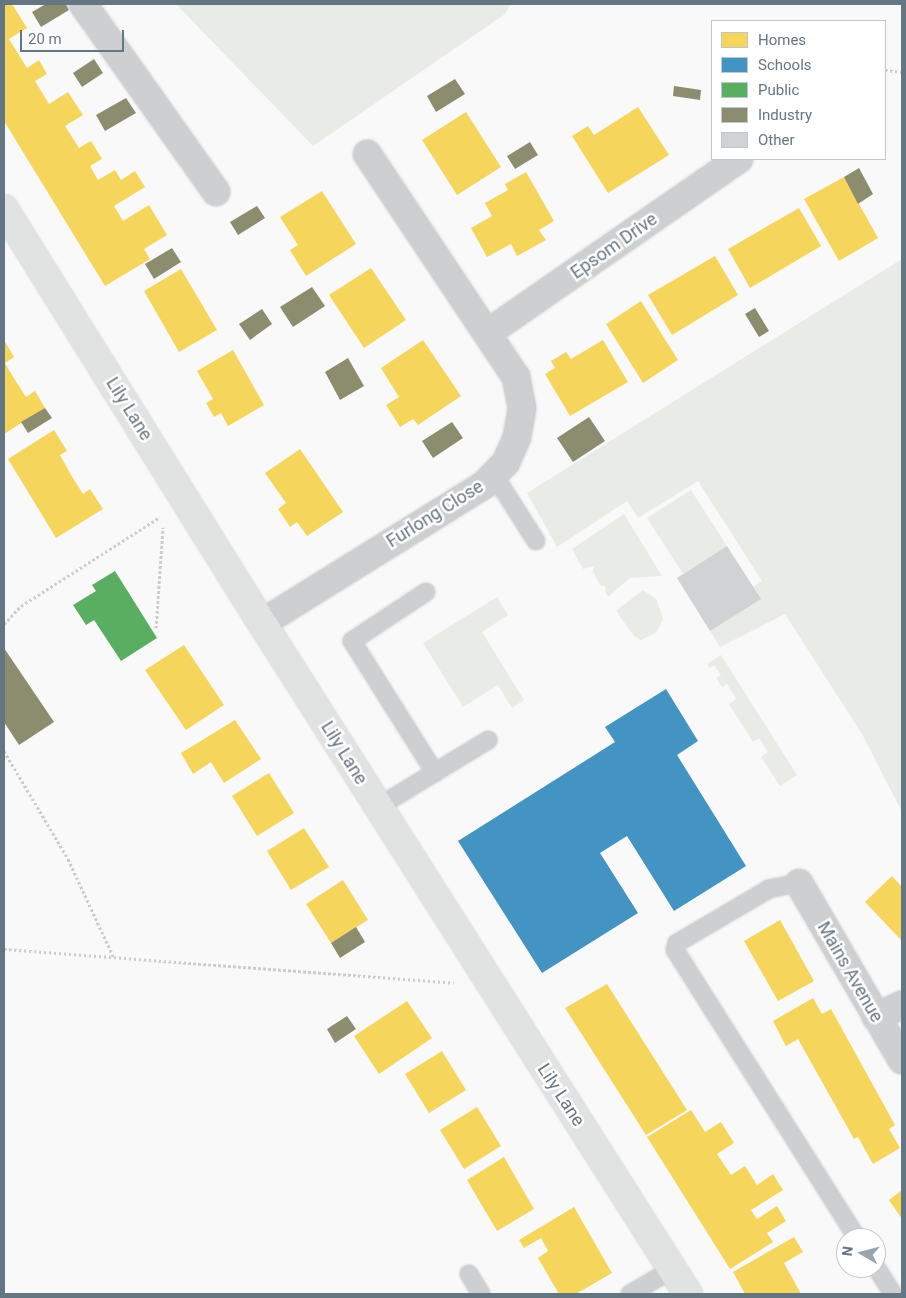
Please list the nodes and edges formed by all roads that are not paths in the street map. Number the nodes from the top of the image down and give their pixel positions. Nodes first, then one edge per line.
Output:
1 (82, 4) edge
2 (368, 154) dead end
3 (738, 160) edge
4 (216, 192) dead end
5 (4, 208) edge
6 (488, 332) junction
7 (494, 474) junction
8 (536, 541) dead end
9 (426, 592) dead end
10 (262, 623) junction
11 (488, 740) dead end
12 (435, 773) junction
13 (378, 807) junction
14 (799, 883) joint
15 (902, 1005) edge
16 (876, 1017) junction
17 (902, 1060) edge
18 (852, 1228) edge
19 (673, 1269) junction
20 (469, 1274) dead end
21 (883, 1278) edge
22 (482, 1294) edge
23 (630, 1294) edge
24 (688, 1294) edge
25 (893, 1294) edge

1 - 4 street
2 - 6 street, Furlong Close
3 - 6 street, Epsom Drive
5 - 10 main road, Lily Lane
6 - 7 street, Furlong Close
7 - 8 lane
7 - 10 street, Furlong Close
9 - 12 lane
10 - 13 main road, Lily Lane
11 - 12 lane
12 - 13 lane
13 - 19 main road, Lily Lane
14 - 16 street, Mains Avenue
14 - 18 lane
15 - 16 street
16 - 17 street, Mains Avenue
19 - 23 lane
19 - 24 main road, Lily Lane
20 - 22 lane
21 - 25 lane

